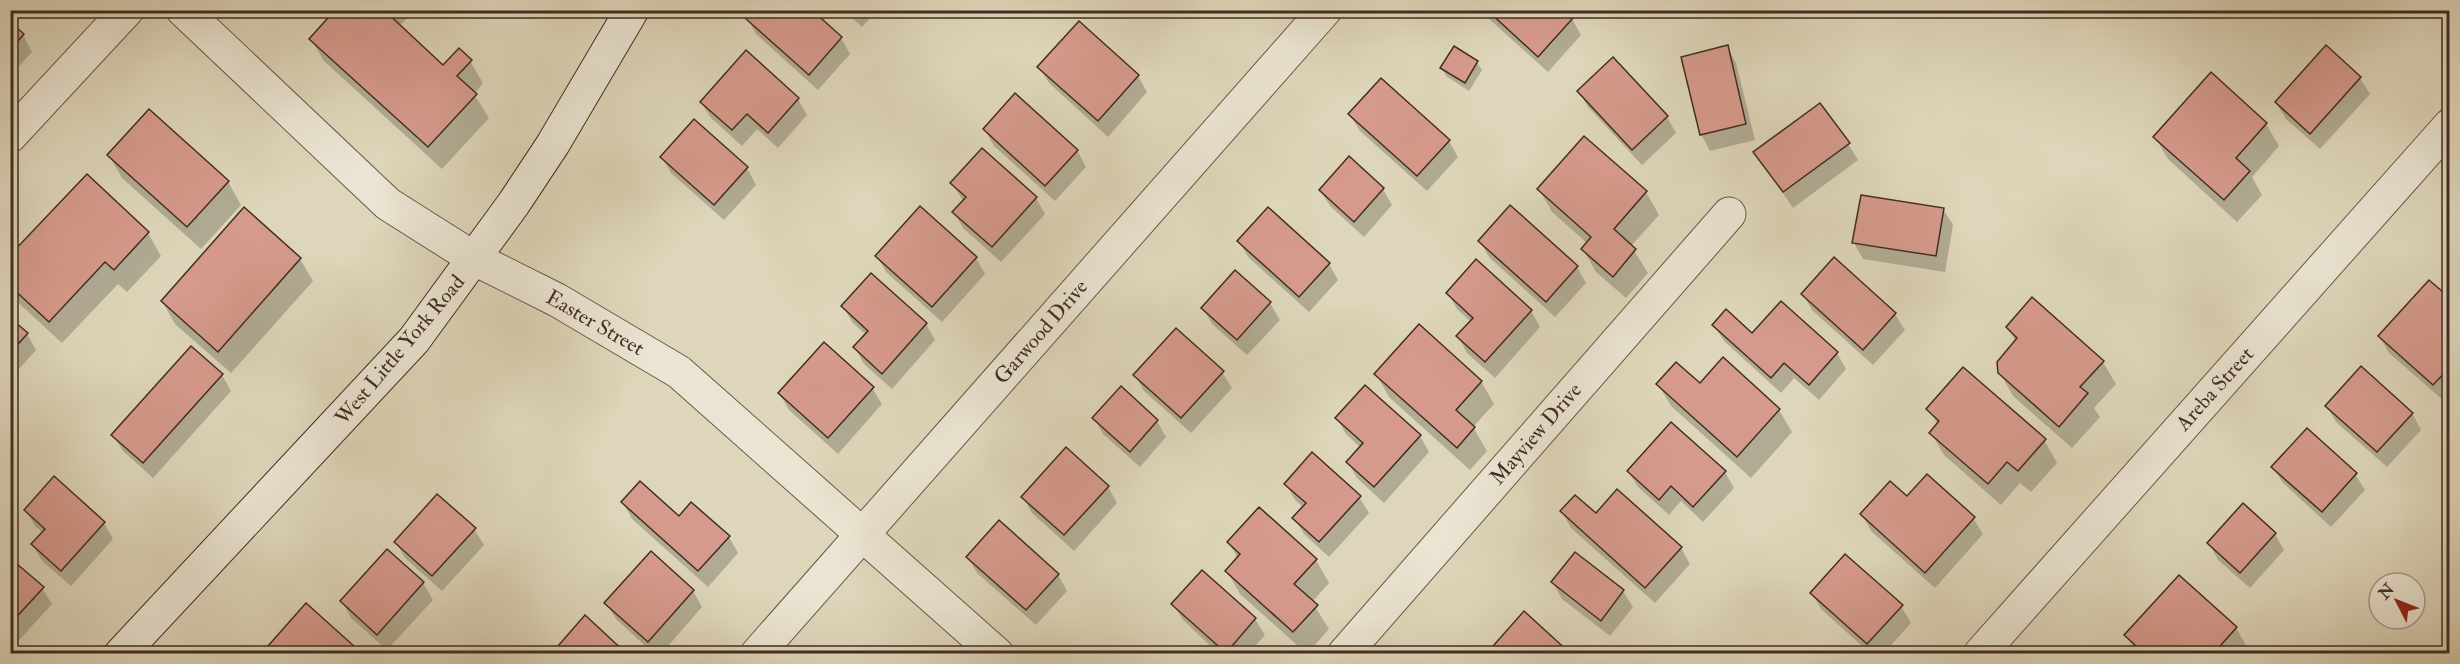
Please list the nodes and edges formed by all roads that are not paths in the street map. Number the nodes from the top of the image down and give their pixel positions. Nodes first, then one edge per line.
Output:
1 (128, 10) edge
2 (183, 10) edge
3 (632, 10) edge
4 (1324, 10) edge
5 (2450, 125) edge
6 (10, 136) edge
7 (1729, 214) dead end
8 (475, 259) junction
9 (861, 535) junction
10 (122, 654) edge
11 (756, 654) edge
12 (997, 654) edge
13 (1344, 654) edge
14 (1980, 654) edge

1 - 6 street
2 - 8 street, Easter Street
3 - 8 street, West Little York Road
4 - 9 street, Garwood Drive
5 - 14 street, Areba Street
7 - 13 street, Mayview Drive
8 - 9 street, Easter Street
8 - 10 street, West Little York Road
9 - 11 street, Garwood Drive
9 - 12 street, Easter Street

